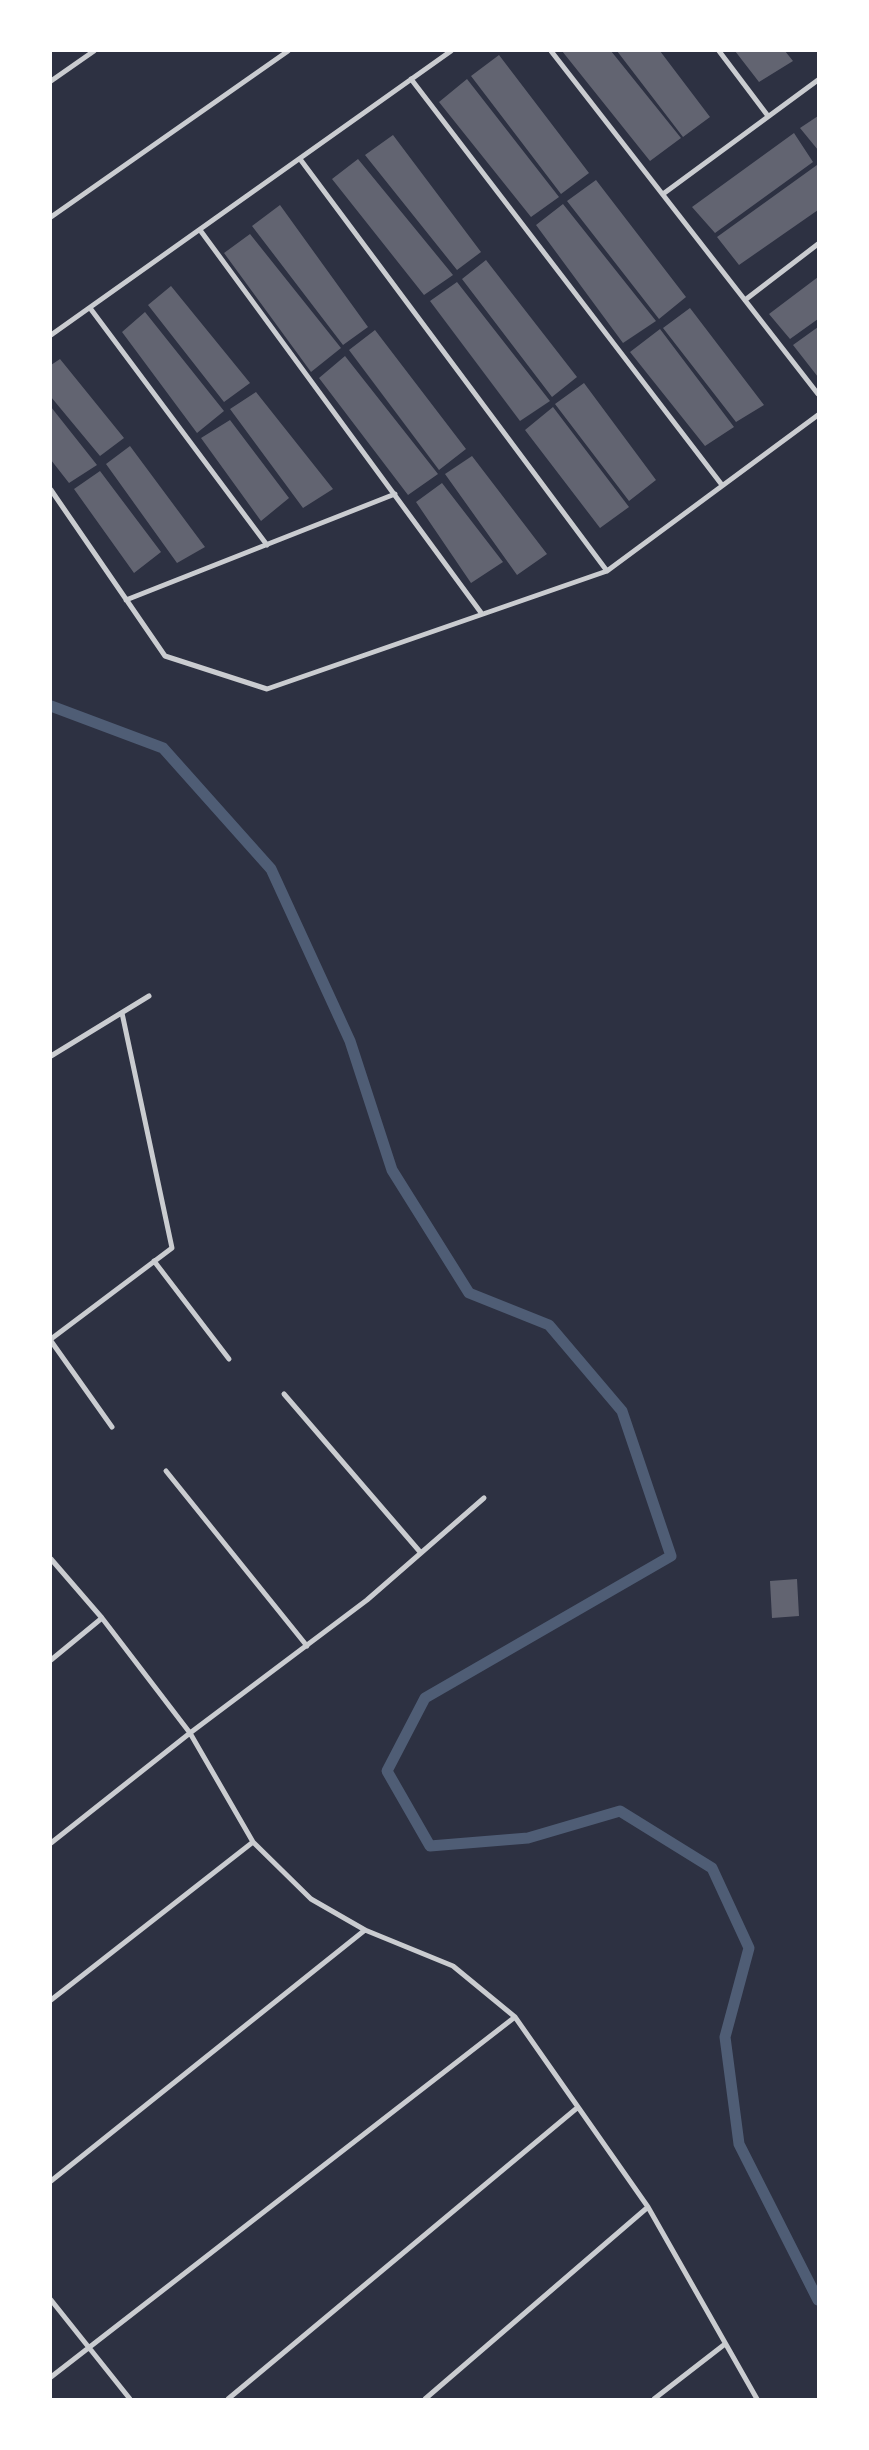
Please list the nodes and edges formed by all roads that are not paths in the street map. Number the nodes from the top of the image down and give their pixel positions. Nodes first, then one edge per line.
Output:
1 (81, 51) edge
2 (94, 51) edge
3 (288, 51) edge
4 (451, 51) edge
5 (551, 51) edge
6 (719, 51) edge
7 (86, 57) junction
8 (411, 79) junction
9 (818, 80) edge
10 (51, 81) edge
11 (768, 116) junction
12 (300, 159) junction
13 (662, 194) junction
14 (51, 217) edge
15 (200, 230) junction
16 (818, 244) edge
17 (745, 300) junction
18 (90, 308) junction
19 (51, 335) edge
20 (818, 394) edge
21 (818, 415) edge
22 (722, 485) junction
23 (51, 490) edge
24 (395, 494) junction
25 (266, 545) junction
26 (607, 571) junction
27 (126, 600) junction
28 (482, 614) junction
29 (149, 996) dead end
30 (122, 1013) junction
31 (51, 1056) edge
32 (154, 1261) junction
33 (51, 1340) edge
34 (229, 1360) dead end
35 (284, 1394) dead end
36 (112, 1427) dead end
37 (166, 1471) dead end
38 (484, 1498) dead end
39 (421, 1552) junction
40 (51, 1559) edge
41 (102, 1618) junction
42 (307, 1646) junction
43 (51, 1660) edge
44 (190, 1733) junction
45 (253, 1842) junction
46 (51, 1843) edge
47 (365, 1930) junction
48 (51, 2000) edge
49 (515, 2017) junction
50 (577, 2108) junction
51 (51, 2181) edge
52 (648, 2206) junction
53 (51, 2300) edge
54 (726, 2344) junction
55 (88, 2347) junction
56 (51, 2377) edge
57 (130, 2399) edge
58 (228, 2399) edge
59 (425, 2399) edge
60 (654, 2399) edge
61 (758, 2399) edge

1 - 7 street
2 - 7 street
3 - 14 street
4 - 8 street
5 - 13 street
6 - 11 street
7 - 10 street
8 - 12 street
8 - 22 street
9 - 11 street
11 - 13 street
12 - 15 street
12 - 26 street
13 - 17 street
15 - 18 street
15 - 24 street
16 - 17 street
17 - 20 street
18 - 19 street
18 - 25 street
21 - 22 street
22 - 26 street
23 - 27 street
24 - 25 street
24 - 28 street
25 - 27 street
26 - 28 street
27 - 28 street
29 - 30 street
30 - 31 street
30 - 32 street
32 - 33 street
32 - 34 street
33 - 36 street
35 - 39 street
37 - 42 street
38 - 39 street
39 - 42 street
40 - 41 street
41 - 43 street
41 - 44 street
42 - 44 street
44 - 45 street
44 - 46 street
45 - 47 street
45 - 48 street
47 - 49 street
47 - 51 street
49 - 50 street
49 - 55 street
50 - 52 street
50 - 58 street
52 - 54 street
52 - 59 street
53 - 55 street
54 - 60 street
54 - 61 street
55 - 56 street
55 - 57 street

